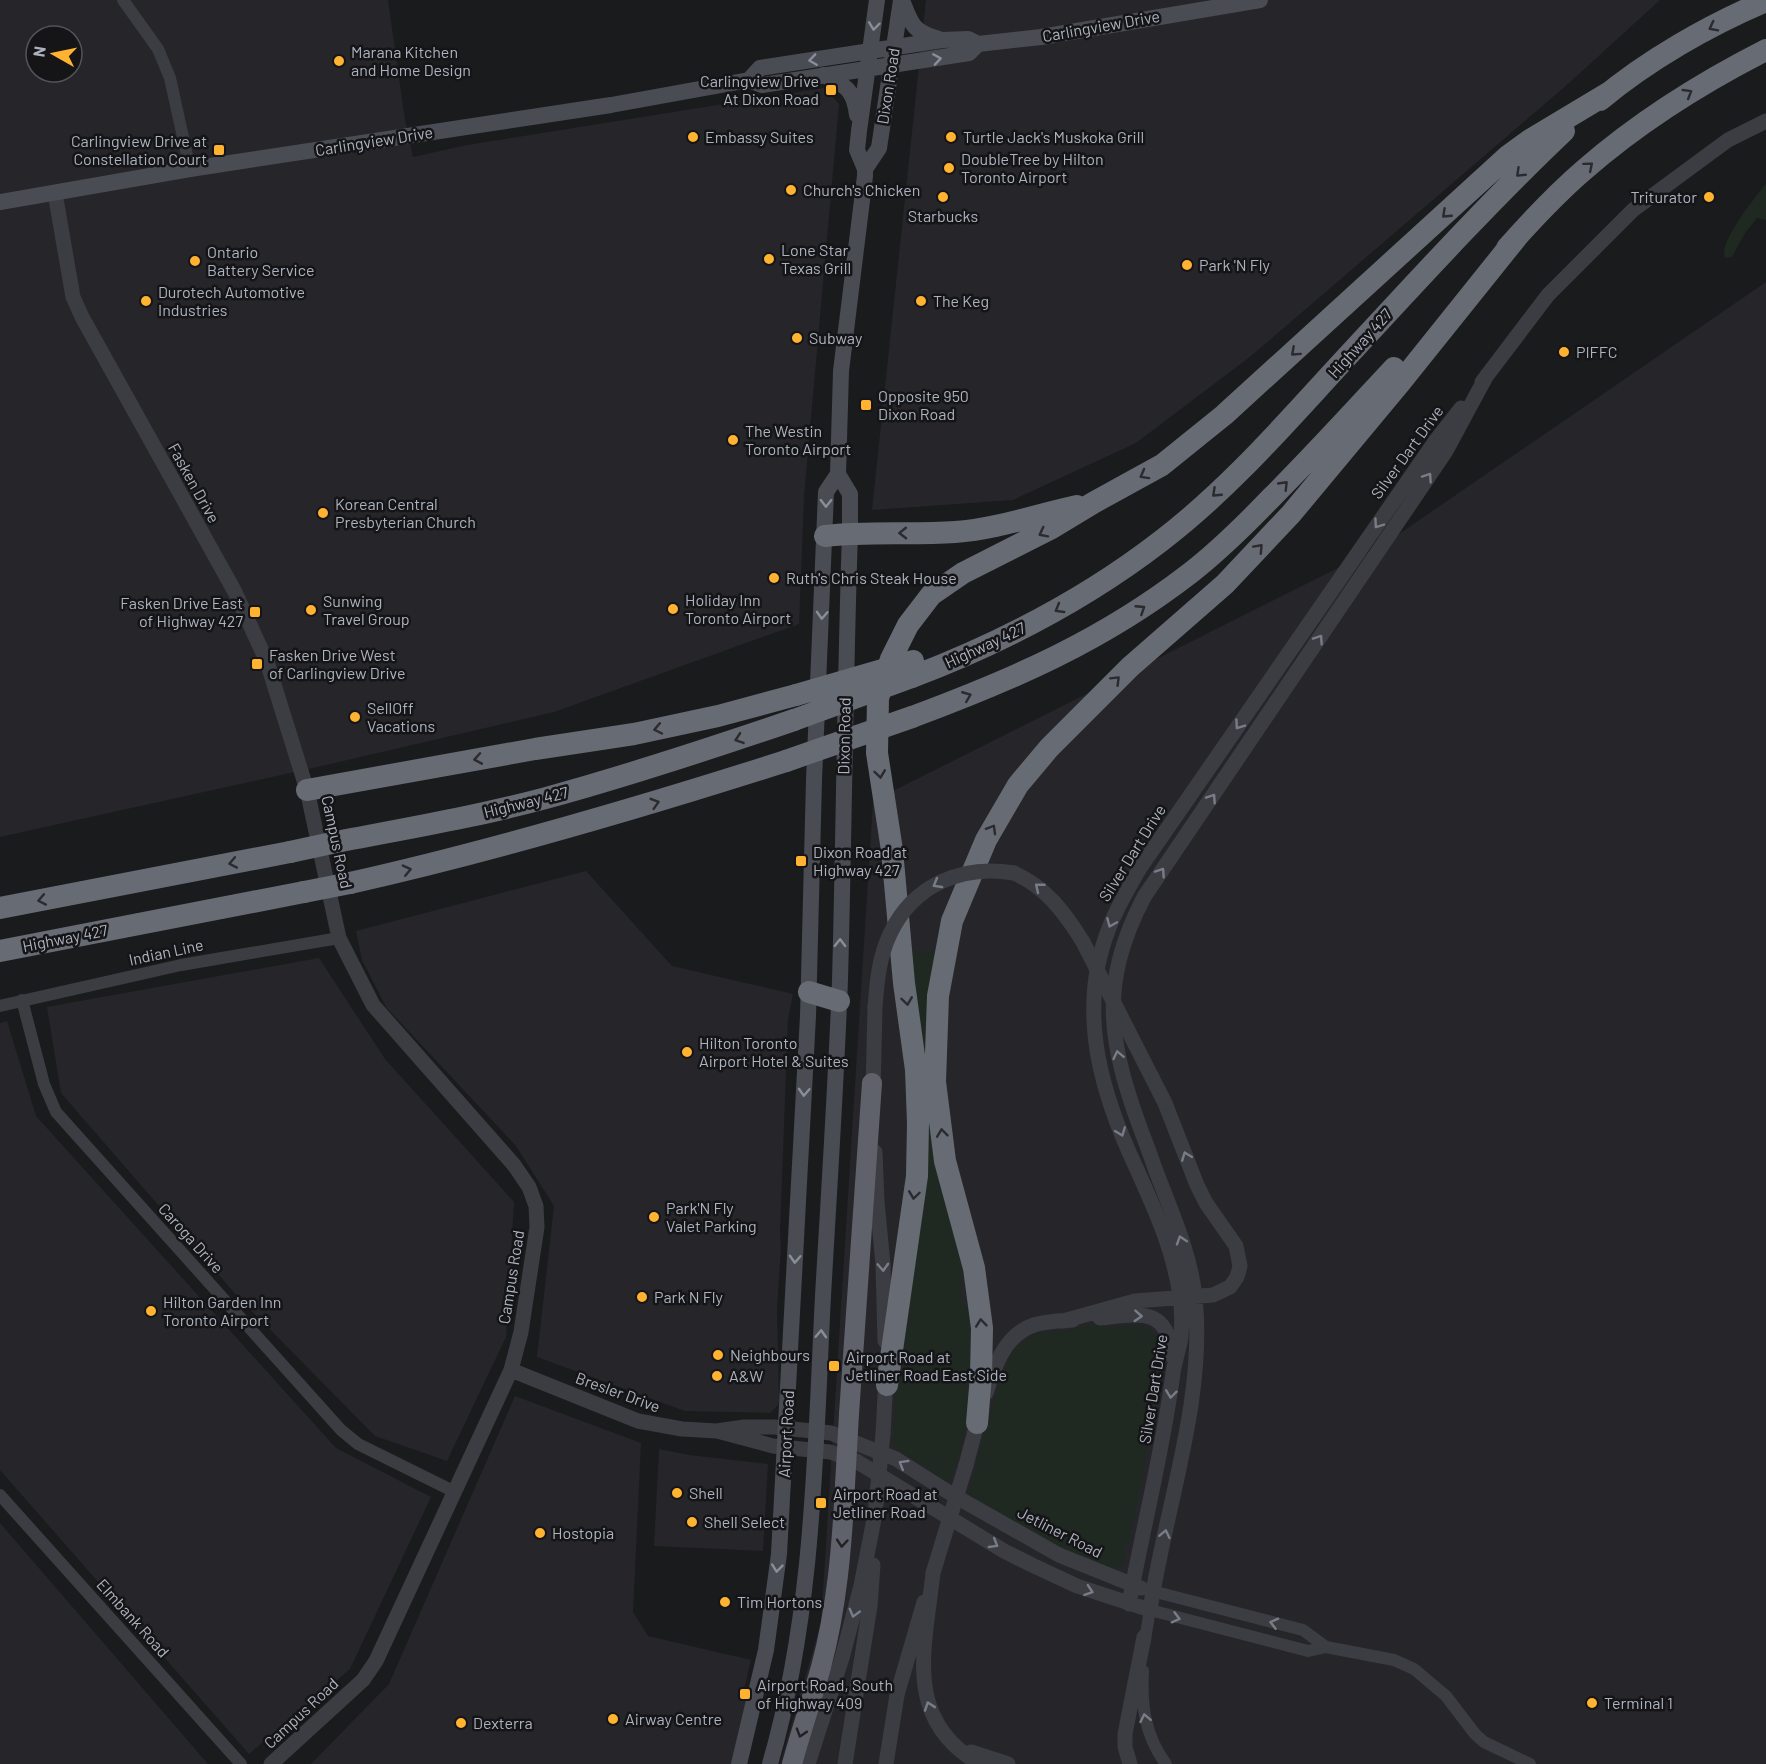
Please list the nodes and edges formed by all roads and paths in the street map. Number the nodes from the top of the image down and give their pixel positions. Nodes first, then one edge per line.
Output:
1 (123, 0) edge
2 (878, 0) edge
3 (901, 0) edge
4 (1260, 0) edge
5 (1766, 1) edge
6 (942, 40) junction
7 (978, 44) junction
8 (894, 48) junction
9 (1766, 50) edge
10 (870, 51) junction
11 (891, 65) junction
12 (868, 68) junction
13 (824, 75) junction
14 (749, 80) junction
15 (1610, 92) junction
16 (1766, 121) edge
17 (859, 131) junction
18 (190, 169) junction
19 (865, 169) junction
20 (56, 194) junction
21 (0, 202) edge
22 (1517, 237) junction
23 (1487, 375) junction
24 (838, 474) junction
25 (1093, 502) junction
26 (850, 533) junction
27 (825, 536) junction
28 (912, 669) junction
29 (1273, 677) junction
30 (1286, 687) junction
31 (307, 790) junction
32 (0, 908) edge
33 (339, 938) junction
34 (0, 951) edge
35 (809, 992) junction
36 (22, 1000) junction
37 (838, 1001) junction
38 (0, 1006) edge
39 (872, 1083) junction
40 (1188, 1297) junction
41 (1063, 1321) junction
42 (1174, 1369) junction
43 (511, 1370) junction
44 (886, 1385) junction
45 (977, 1424) junction
46 (786, 1428) junction
47 (717, 1431) junction
48 (816, 1431) junction
49 (785, 1447) junction
50 (815, 1450) junction
51 (455, 1492) junction
52 (0, 1495) edge
53 (875, 1514) junction
54 (1059, 1555) junction
55 (933, 1574) junction
56 (1051, 1575) junction
57 (1132, 1586) junction
58 (1152, 1591) junction
59 (1129, 1604) junction
60 (1150, 1610) junction
61 (1144, 1637) junction
62 (1326, 1647) junction
63 (943, 1734) junction
64 (241, 1764) edge
65 (271, 1764) edge
66 (739, 1764) edge
67 (770, 1764) edge
68 (792, 1764) edge
69 (808, 1764) edge
70 (845, 1764) edge
71 (886, 1764) edge
72 (980, 1764) edge
73 (1008, 1764) edge
74 (1130, 1764) edge
75 (1166, 1764) edge
76 (1530, 1764) edge

1 - 18 street
2 -> 10 main road, Dixon Road
3 - 6 main road
3 - 8 main road, Dixon Road
4 - 7 main road, Carlingview Drive
5 -> 15 highway, Highway 427
6 - 7 main road, Carlingview Drive
6 - 8 main road, Carlingview Drive
11 -> 7 main road, Carlingview Drive
8 - 10 main road, Carlingview Drive
8 - 11 main road, Dixon Road
22 -> 9 highway, Highway 427
10 - 12 main road, Dixon Road
10 -> 14 main road, Carlingview Drive
11 - 12 main road, Carlingview Drive
11 - 19 main road, Dixon Road
12 - 13 main road, Carlingview Drive
12 - 17 main road, Dixon Road
13 - 14 main road, Carlingview Drive
13 - 17 main road
14 - 18 main road, Carlingview Drive
15 -> 25 highway
15 -> 28 highway, Highway 427
16 - 23 street, Silver Dart Drive
17 - 19 main road, Dixon Road
18 - 20 main road, Carlingview Drive
19 - 24 main road, Dixon Road
20 - 21 main road, Carlingview Drive
20 - 31 street, Fasken Drive
34 -> 22 highway, Highway 427, bridge
45 -> 22 highway
23 -> 29 street, Silver Dart Drive
30 -> 23 street, Silver Dart Drive
24 - 26 main road, Dixon Road
24 -> 27 main road, Dixon Road
25 -> 26 highway
25 -> 44 highway
26 - 27 highway
37 -> 26 main road, Dixon Road
27 -> 35 main road, Dixon Road
28 -> 31 highway, bridge
28 -> 32 highway, Highway 427, bridge
29 - 30 street
29 -> 40 street, Silver Dart Drive
40 -> 30 street, Silver Dart Drive
31 - 33 street, Campus Road
33 - 36 street, Indian Line
33 - 43 street, Campus Road
35 - 37 highway
35 -> 46 main road, Airport Road
36 - 38 street, Indian Line
36 - 51 street, Caroga Drive
48 -> 37 main road, Airport Road
40 -> 39 street, bridge
39 -> 44 street
39 -> 68 highway, bridge
40 - 41 street
40 - 42 street, Silver Dart Drive
58 -> 40 street, Silver Dart Drive
41 -> 42 street
41 - 45 street
42 -> 57 street, Silver Dart Drive
43 - 47 street, Bresler Drive
43 - 51 street, Campus Road
44 - 53 street, bridge
45 - 55 street, bridge
46 - 47 street, Bresler Drive
46 - 48 street, Jetliner Road
46 - 49 main road, Airport Road
47 - 49 street, Bresler Drive
48 - 50 main road, Airport Road
54 -> 48 street, Jetliner Road
49 - 50 street, Jetliner Road
49 -> 66 main road, Airport Road
50 -> 56 street, Jetliner Road
50 - 67 main road, Airport Road
51 - 65 street, Campus Road
52 - 64 street, Elmbank Road
53 -> 69 street
53 - 70 street
54 - 56 street
54 - 57 street, Jetliner Road
63 -> 55 street
55 - 71 street
56 -> 59 street, Jetliner Road
57 - 58 street, Jetliner Road
57 - 59 street, Silver Dart Drive
58 - 60 street, Silver Dart Drive
62 -> 58 street, Jetliner Road
59 - 60 street, Jetliner Road
60 - 61 street
60 -> 62 street, Jetliner Road
61 - 74 street
75 -> 61 street
62 - 76 street, Jetliner Road
63 - 72 street
63 - 73 street

